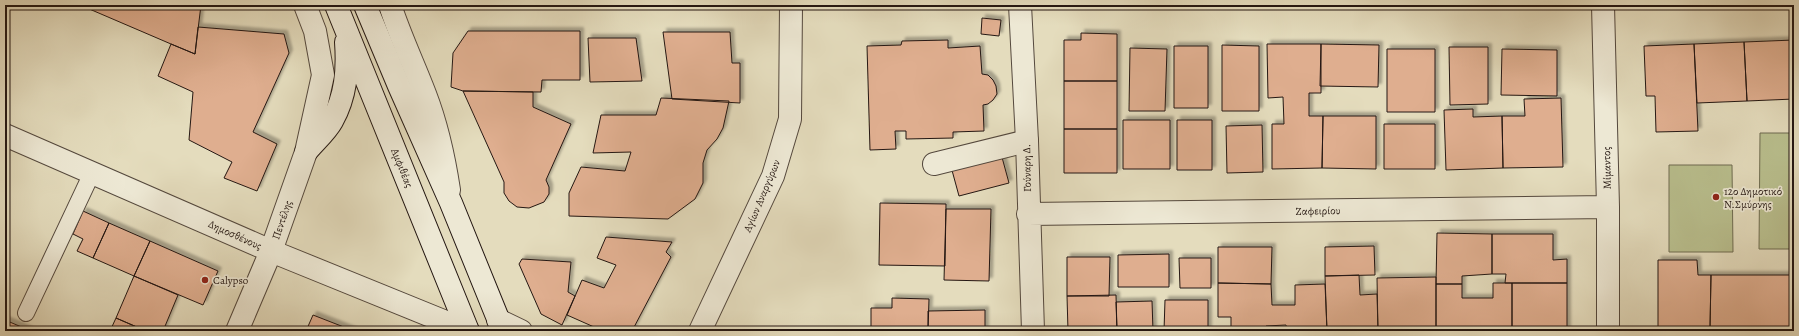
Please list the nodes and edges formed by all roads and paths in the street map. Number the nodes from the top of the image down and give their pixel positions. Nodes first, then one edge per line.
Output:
1 (305, 5) edge
2 (336, 5) edge
3 (365, 5) edge
4 (390, 5) edge
5 (791, 5) edge
6 (1020, 5) edge
7 (1603, 5) edge
8 (344, 25) junction
9 (5, 135) edge
10 (1027, 141) junction
11 (306, 152) junction
12 (934, 164) dead end
13 (92, 173) junction
14 (450, 203) junction
15 (1608, 207) junction
16 (1028, 214) junction
17 (271, 251) junction
18 (26, 313) dead end
19 (500, 325) edge
20 (238, 331) edge
21 (468, 331) edge
22 (521, 331) edge
23 (700, 331) edge
24 (1033, 331) edge
25 (1608, 331) edge

1 - 11 street
2 - 8 street, Αμφιθέας
3 - 14 street
4 - 14 street
5 - 23 street, Αγίων Αναργύρων
6 - 10 street, Γούναρη Δ.
7 - 15 street, Μίμαντος
8 - 11 street
8 - 21 street, Αμφιθέας
9 - 13 street, Δημοσθένους
10 - 12 street
10 - 16 street, Γούναρη Δ.
11 - 17 street, Πεντέλης
13 - 17 street, Δημοσθένους
13 - 18 lane
14 - 19 street
15 - 16 street, Ζαφειρίου
15 - 25 street, Μίμαντος
16 - 24 street, Γούναρη Δ.
17 - 20 street, Πεντέλης
17 - 21 street, Δημοσθένους
19 - 22 street

